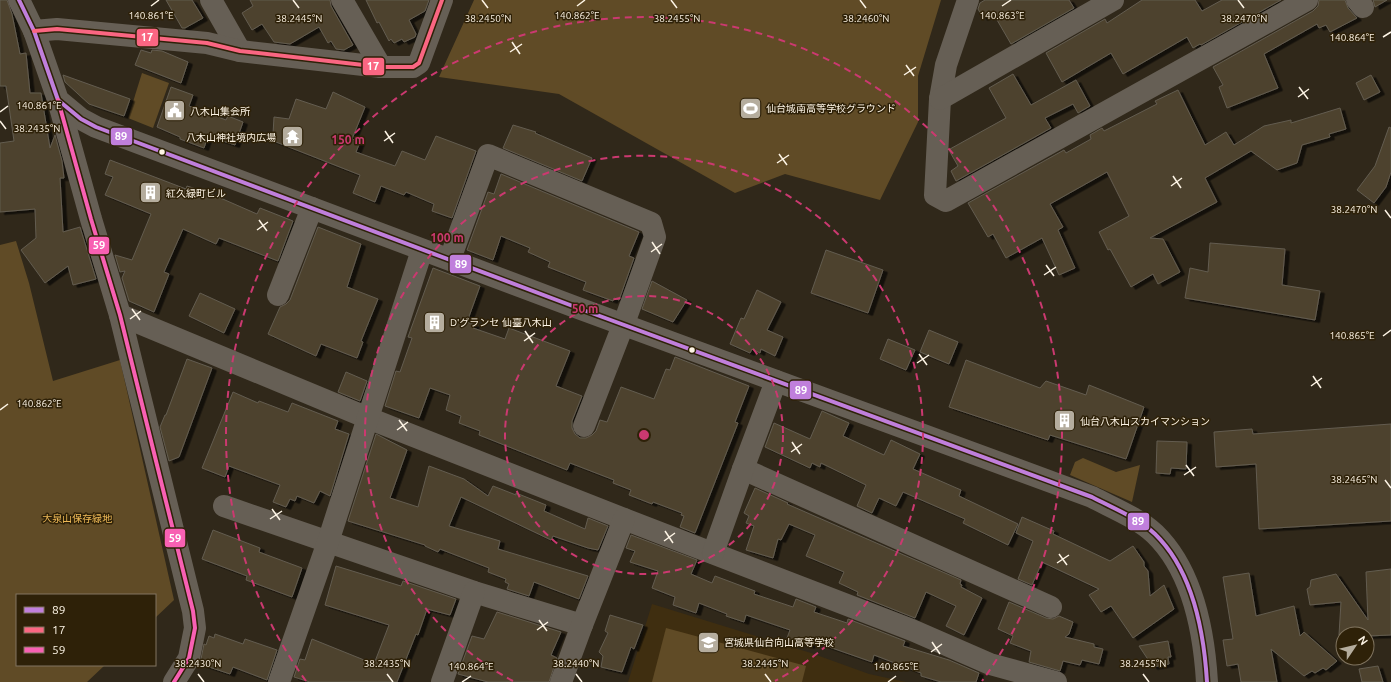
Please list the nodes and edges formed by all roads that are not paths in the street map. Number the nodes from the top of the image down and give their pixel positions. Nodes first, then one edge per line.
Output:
1 (19, 0) edge
2 (211, 0) edge
3 (342, 0) edge
4 (442, 0) edge
5 (968, 0) edge
6 (1113, 0) edge
7 (1307, 0) edge
8 (34, 31) junction
9 (240, 51) junction
10 (381, 67) junction
11 (940, 99) junction
12 (58, 100) junction
13 (312, 208) junction
14 (422, 250) junction
15 (450, 259) junction
16 (278, 295) dead end
17 (120, 315) junction
18 (623, 324) junction
19 (776, 381) junction
20 (368, 418) junction
21 (584, 426) dead end
22 (743, 469) junction
23 (224, 506) dead end
24 (624, 519) junction
25 (328, 542) junction
26 (713, 553) junction
27 (474, 592) junction
28 (1051, 607) dead end
29 (582, 626) junction
30 (174, 682) edge
31 (279, 682) edge
32 (442, 682) edge
33 (561, 682) edge
34 (1056, 682) edge
35 (1208, 682) edge

1 - 8 street
2 - 9 street
3 - 10 street
4 - 10 street
5 - 11 street
6 - 11 street
7 - 11 street
8 - 9 street
8 - 12 street
9 - 10 street
12 - 13 street
12 - 17 street
13 - 14 street
13 - 16 street
14 - 15 street
14 - 20 street
15 - 18 street
15 - 18 street
17 - 20 street
17 - 30 street
18 - 19 street
18 - 21 street
19 - 22 street
19 - 35 street
20 - 24 street
20 - 25 street
22 - 26 street
22 - 28 street
23 - 25 street
24 - 26 street
24 - 29 street
25 - 27 street
25 - 31 street
26 - 34 street
27 - 29 street
27 - 32 street
29 - 33 street

